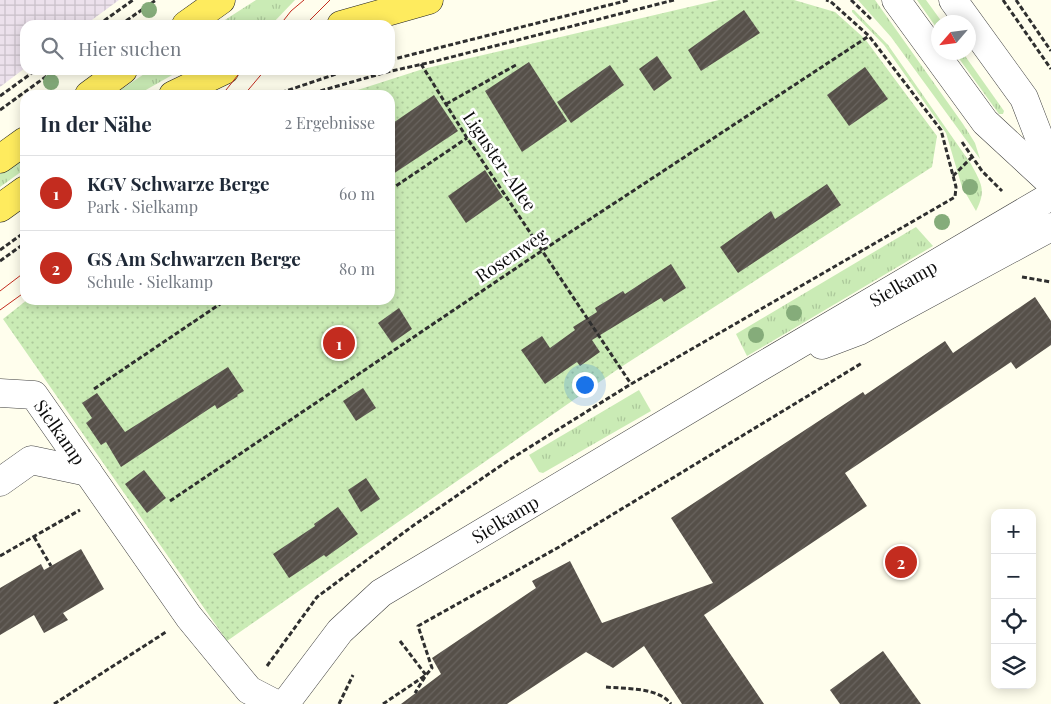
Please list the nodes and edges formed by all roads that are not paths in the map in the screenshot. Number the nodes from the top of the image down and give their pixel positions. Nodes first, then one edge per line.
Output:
1 (221, 0) edge
2 (379, 0) edge
3 (896, 0) edge
4 (953, 0) edge
5 (420, 2) edge
6 (193, 20) edge
7 (358, 20) edge
8 (117, 75) edge
9 (215, 75) edge
10 (95, 90) edge
11 (183, 90) edge
12 (20, 145) edge
13 (0, 160) edge
14 (1051, 168) edge
15 (1051, 182) edge
16 (20, 194) edge
17 (1051, 196) edge
18 (0, 208) edge
19 (1051, 227) edge
20 (755, 370) junction
21 (0, 393) edge
22 (88, 472) junction
23 (0, 482) edge
24 (276, 704) edge
25 (285, 704) edge

1 - 6 main road
2 - 5 street
3 - 15 street
4 - 14 street
5 - 7 main road
8 - 10 main road
9 - 11 main road
12 - 13 main road
16 - 18 main road
17 - 20 street, Sielkamp
19 - 20 street, Sielkamp
20 - 25 street, Sielkamp
21 - 22 street, Sielkamp
22 - 23 street, Sielkamp
22 - 24 street, Sielkamp

